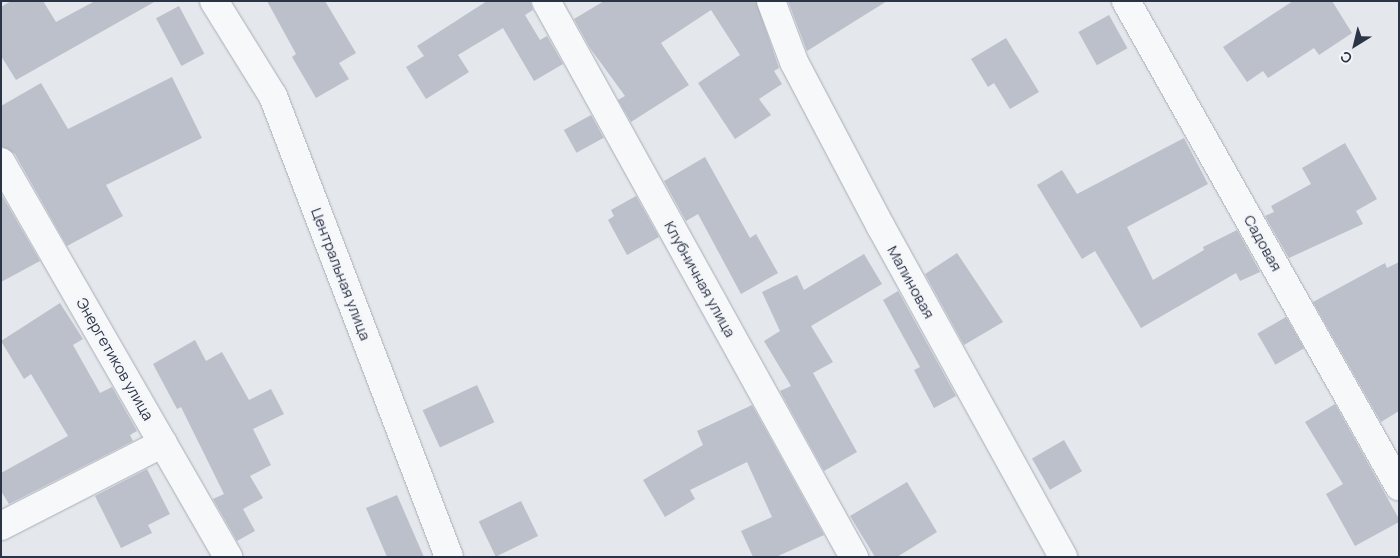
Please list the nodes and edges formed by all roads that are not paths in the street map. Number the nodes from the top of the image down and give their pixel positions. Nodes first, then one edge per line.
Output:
1 (214, 1) edge
2 (546, 1) edge
3 (771, 1) edge
4 (1126, 1) edge
5 (1, 162) edge
6 (163, 443) junction
7 (1399, 486) edge
8 (1, 526) edge
9 (228, 557) edge
10 (449, 557) edge
11 (854, 557) edge
12 (1063, 557) edge

1 - 10 street, Центральная улица
2 - 11 street, Клубничная улица
3 - 12 street, Малиновая
4 - 7 street, Садовая
5 - 6 street, Энергетиков улица
6 - 8 street
6 - 9 street, Энергетиков улица

